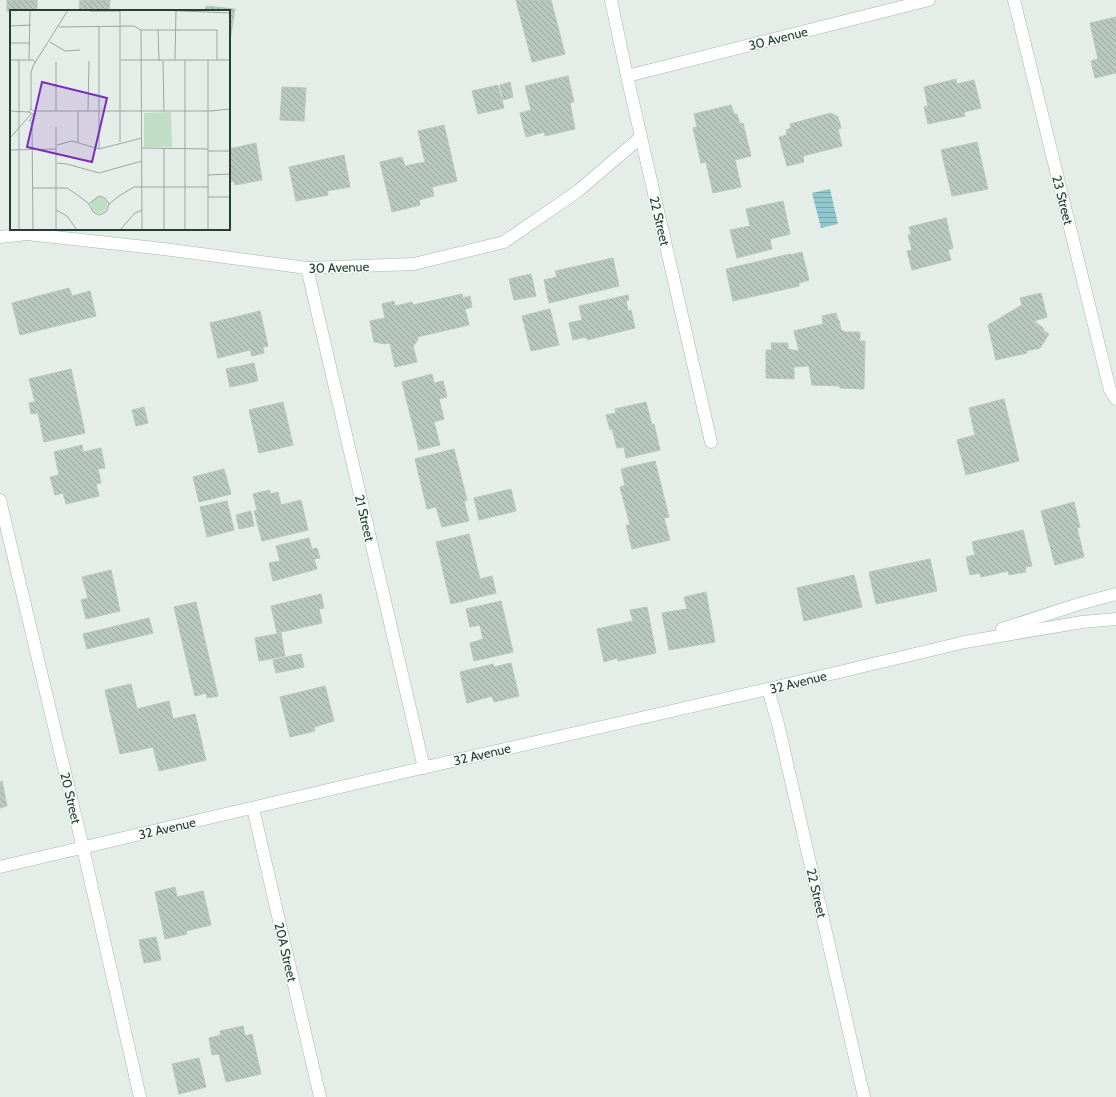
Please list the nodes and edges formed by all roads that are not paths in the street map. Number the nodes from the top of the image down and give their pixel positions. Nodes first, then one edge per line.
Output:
1 (611, 0) edge
2 (929, 0) edge
3 (1014, 0) edge
4 (627, 76) junction
5 (641, 137) junction
6 (0, 237) edge
7 (307, 268) junction
8 (1116, 399) edge
9 (711, 442) dead end
10 (0, 500) edge
11 (1116, 583) edge
12 (1116, 595) edge
13 (1116, 619) edge
14 (965, 642) junction
15 (768, 689) junction
16 (424, 768) junction
17 (253, 808) junction
18 (83, 848) junction
19 (0, 867) edge
20 (140, 1097) edge
21 (320, 1097) edge
22 (864, 1097) edge

1 - 4 street, 22 Street
2 - 4 street, 30 Avenue
3 - 8 street, 23 Street
4 - 5 street, 22 Street
5 - 7 street, 30 Avenue
5 - 9 street, 22 Street
6 - 7 street, 30 Avenue
7 - 16 street, 21 Street
10 - 18 street, 20 Street
11 - 12 street
12 - 14 street, 32 Avenue
13 - 14 street, 32 Avenue
14 - 15 street, 32 Avenue
15 - 16 street, 32 Avenue
15 - 22 street, 22 Street
16 - 17 street, 32 Avenue
17 - 18 street, 32 Avenue
17 - 21 street, 20A Street
18 - 19 street, 32 Avenue
18 - 20 street, 20 Street

